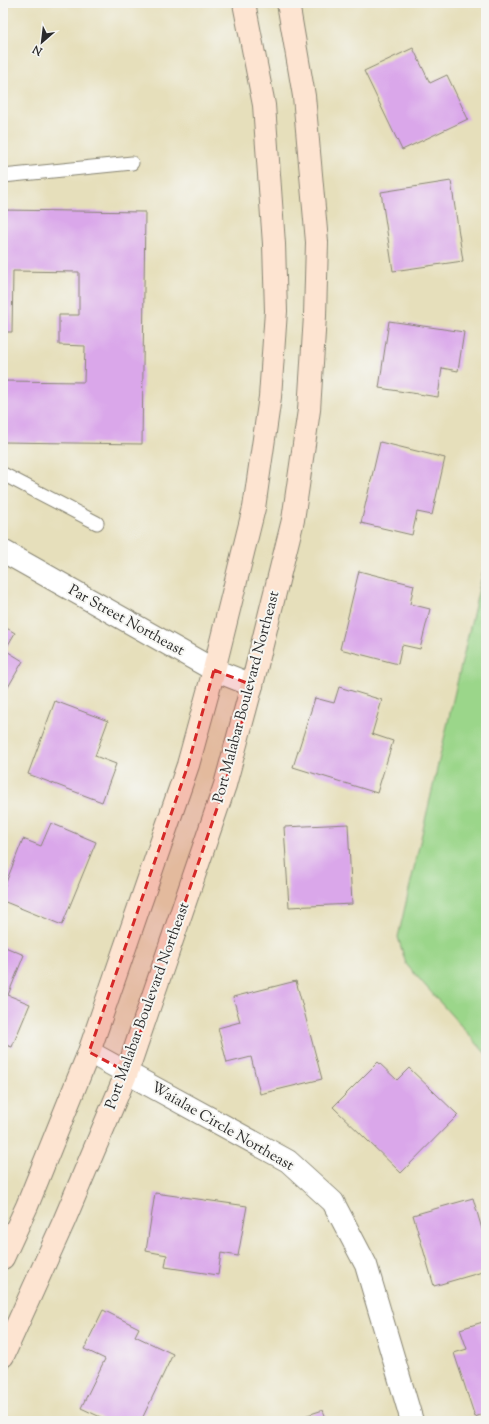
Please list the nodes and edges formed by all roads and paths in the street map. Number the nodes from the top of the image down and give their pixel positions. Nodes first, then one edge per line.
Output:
1 (244, 3) edge
2 (288, 3) edge
3 (132, 163) dead end
4 (3, 176) edge
5 (3, 474) edge
6 (97, 523) dead end
7 (3, 551) edge
8 (214, 670) junction
9 (252, 685) junction
10 (89, 1052) junction
11 (127, 1072) junction
12 (3, 1258) edge
13 (3, 1356) edge
14 (412, 1421) edge

1 - 8 street
2 - 9 street, Port Malabar Boulevard Northeast
3 - 4 lane
5 - 6 lane
7 - 8 street, Par Street Northeast
8 - 9 street, Par Street Northeast
8 - 10 street
9 - 11 street, Port Malabar Boulevard Northeast
10 - 11 street, Waialae Circle Northeast
10 - 12 street
11 - 13 street, Port Malabar Boulevard Northeast
11 - 14 street, Waialae Circle Northeast

